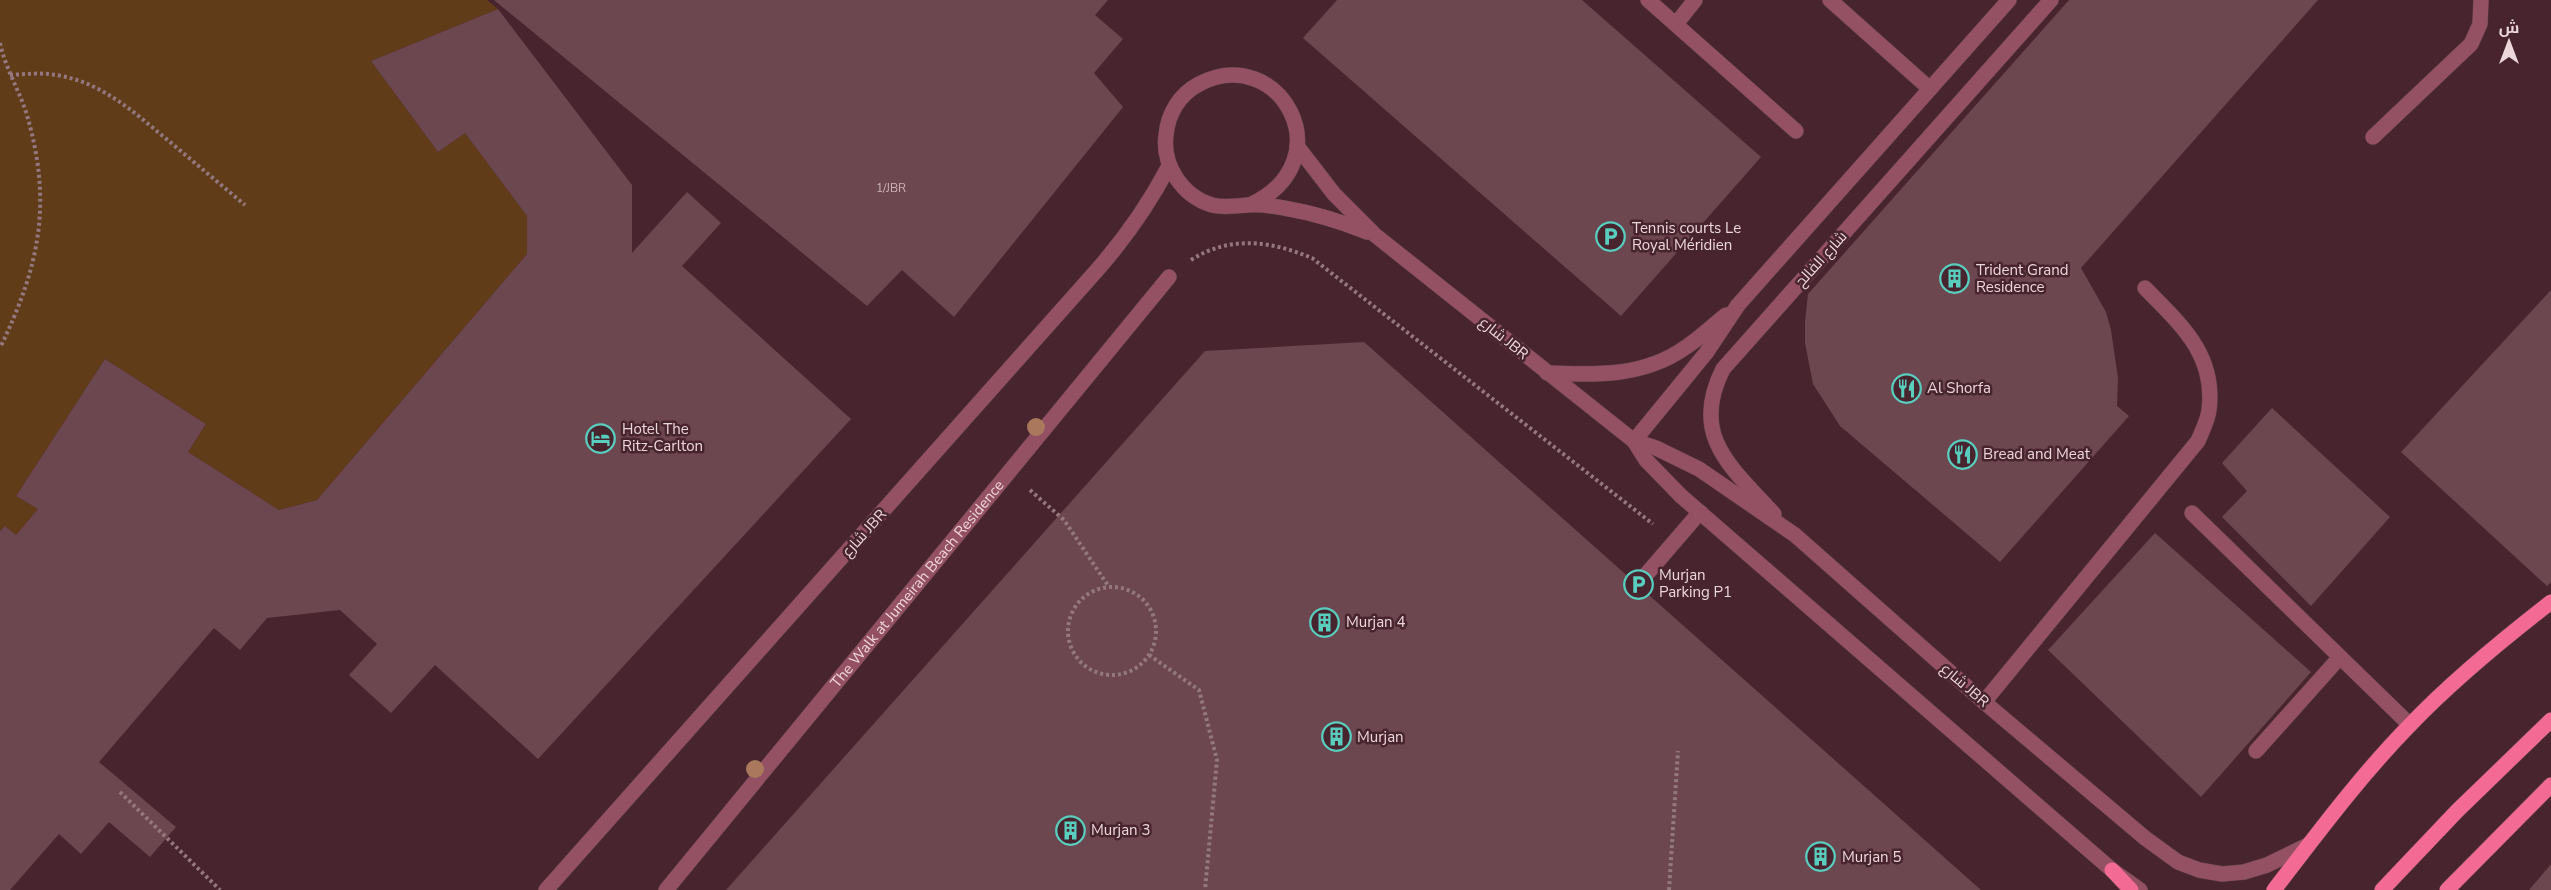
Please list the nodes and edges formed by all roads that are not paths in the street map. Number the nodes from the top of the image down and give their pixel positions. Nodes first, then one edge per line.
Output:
1 (1648, 0) edge
2 (1695, 0) edge
3 (1830, 0) edge
4 (2009, 0) edge
5 (2051, 0) edge
6 (2481, 0) edge
7 (1676, 24) junction
8 (1930, 89) junction
9 (1796, 131) dead end
10 (2373, 136) dead end
11 (1298, 146) junction
12 (1169, 166) junction
13 (1250, 205) junction
14 (1376, 235) junction
15 (1169, 277) road end
16 (2145, 288) dead end
17 (1738, 305) junction
18 (1547, 373) junction
19 (1634, 441) junction
20 (1700, 512) junction
21 (2192, 513) dead end
22 (1795, 535) junction
23 (1638, 584) dead end
24 (2551, 602) edge
25 (2340, 657) junction
26 (1984, 702) junction
27 (2551, 720) edge
28 (2410, 725) junction
29 (2256, 751) dead end
30 (2551, 785) edge
31 (2308, 845) junction
32 (2112, 870) junction
33 (546, 890) edge
34 (666, 890) edge
35 (2131, 890) edge
36 (2140, 890) edge
37 (2274, 890) edge
38 (2382, 890) edge
39 (2447, 890) edge

1 - 7 street
2 - 7 street
3 - 8 street
4 - 8 street, شارع الفالح
5 - 22 street, شارع الفالح
6 - 10 street
7 - 9 street
8 - 17 street, شارع الفالح
11 - 12 street, شارع JBR
11 - 13 street, شارع JBR
11 - 14 street, شارع JBR
12 - 13 street, شارع JBR
12 - 33 street, شارع JBR
13 - 14 street, شارع JBR
14 - 18 street, شارع JBR
15 - 34 street, The Walk at Jumeirah Beach Residence
16 - 26 street
17 - 18 street
17 - 19 street, شارع الفالح
18 - 19 street, شارع JBR
19 - 20 street, شارع JBR
19 - 22 street, شارع JBR
20 - 23 street
20 - 32 street, شارع JBR
21 - 25 street
22 - 26 street, شارع JBR
24 - 28 main road
25 - 28 street
25 - 29 street
26 - 31 street, شارع JBR
27 - 38 main road
28 - 31 main road
30 - 39 main road
31 - 37 main road
32 - 35 main road
32 - 36 street, شارع JBR

